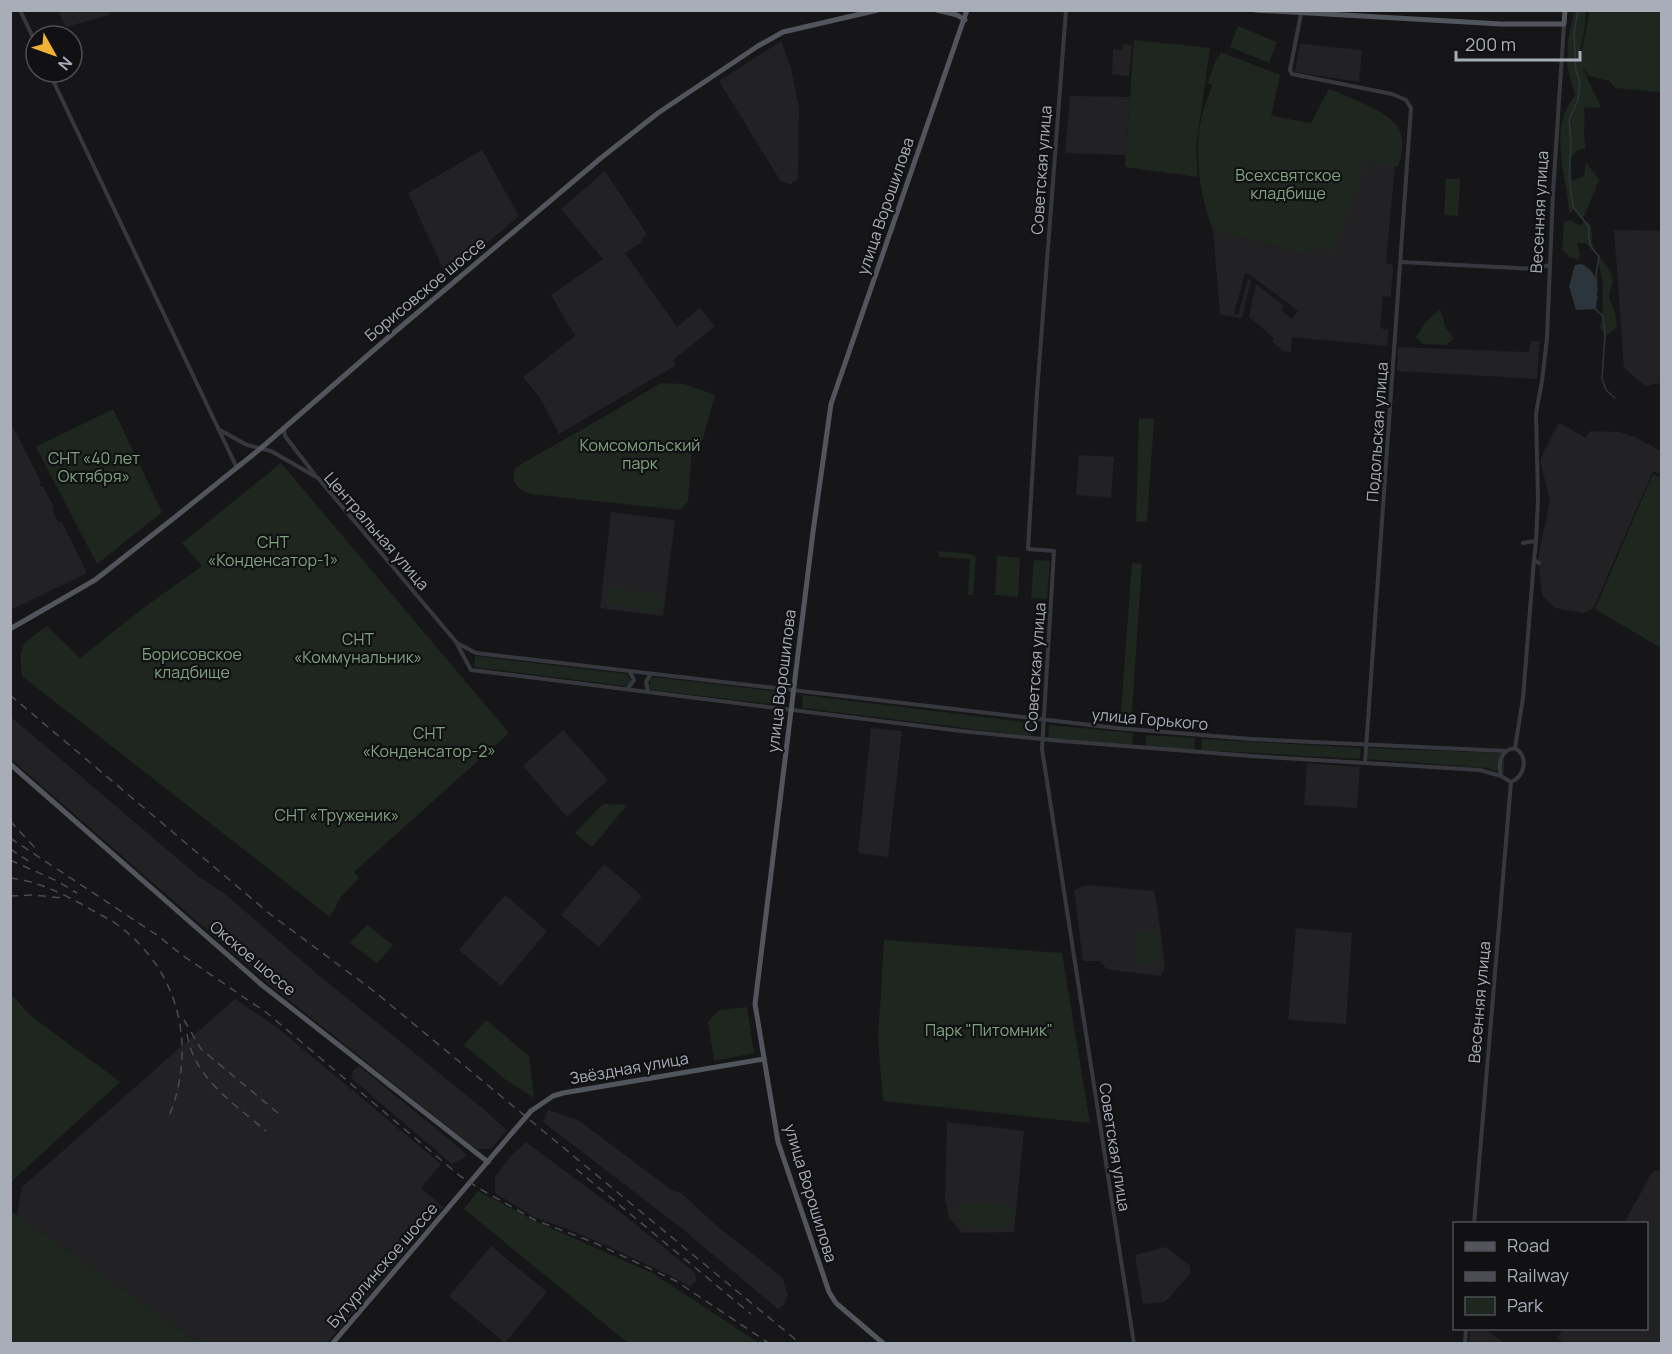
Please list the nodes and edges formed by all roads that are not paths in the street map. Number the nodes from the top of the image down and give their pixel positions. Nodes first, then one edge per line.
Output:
1 (20, 10) edge
2 (878, 10) edge
3 (936, 10) edge
4 (967, 10) edge
5 (1066, 10) edge
6 (1255, 10) edge
7 (1565, 10) edge
8 (1302, 14) junction
9 (965, 20) junction
10 (27, 24) edge
11 (1564, 24) junction
12 (55, 84) edge
13 (1401, 262) junction
14 (1549, 265) junction
15 (284, 428) junction
16 (218, 429) junction
17 (260, 449) junction
18 (237, 468) junction
19 (318, 478) junction
20 (1536, 541) junction
21 (1523, 543) dead end
22 (1534, 560) junction
23 (1539, 563) dead end
24 (10, 629) edge
25 (457, 643) junction
26 (476, 653) junction
27 (467, 663) junction
28 (630, 672) junction
29 (650, 675) junction
30 (627, 689) junction
31 (648, 691) junction
32 (793, 692) junction
33 (791, 709) junction
34 (1043, 720) junction
35 (1042, 739) junction
36 (1366, 745) junction
37 (1515, 748) junction
38 (1506, 751) junction
39 (1365, 763) junction
40 (10, 764) edge
41 (1501, 776) junction
42 (1511, 782) junction
43 (764, 1059) junction
44 (488, 1162) junction
45 (1474, 1222) edge
46 (332, 1344) edge
47 (884, 1344) edge
48 (1134, 1344) edge

1 - 10 street
2 - 15 main road, Борисовское шоссе
3 - 9 main road
4 - 9 main road, улица Ворошилова
5 - 34 street, Советская улица
6 - 8 main road
7 - 11 main road, Весенняя улица
8 - 11 main road
8 - 13 street, Подольская улица
9 - 32 main road, улица Ворошилова
11 - 14 street, Весенняя улица
12 - 16 street
13 - 14 street
13 - 36 street, Подольская улица
14 - 20 street, Весенняя улица
15 - 17 main road, Борисовское шоссе
15 - 19 street
16 - 17 street, Центральная улица
16 - 18 street
17 - 18 main road, Борисовское шоссе
17 - 19 street, Центральная улица
18 - 24 main road, Борисовское шоссе
19 - 25 street, Центральная улица
20 - 21 street
20 - 22 street, Весенняя улица
22 - 23 street
22 - 37 street, Весенняя улица
25 - 26 street, Центральная улица
25 - 27 street
26 - 27 street
26 - 28 street, Центральная улица
27 - 30 street
28 - 29 street, Центральная улица
28 - 30 street
29 - 31 street
29 - 32 street, Центральная улица
30 - 31 street
31 - 33 street
32 - 33 main road, улица Ворошилова
32 - 34 street, улица Горького
33 - 35 street, улица Горького
33 - 43 main road, улица Ворошилова
34 - 35 street, Советская улица
34 - 36 street, улица Горького
35 - 39 street, улица Горького
35 - 48 street, Советская улица
36 - 38 street, улица Горького
36 - 39 street, Подольская улица
37 - 38 street
37 - 42 street
38 - 41 street
39 - 41 street, улица Горького
40 - 44 main road, Окское шоссе
41 - 42 street
42 - 45 street, Весенняя улица
43 - 44 main road, Звёздная улица, bridge
43 - 47 main road, улица Ворошилова
44 - 46 main road, Бутурлинское шоссе

